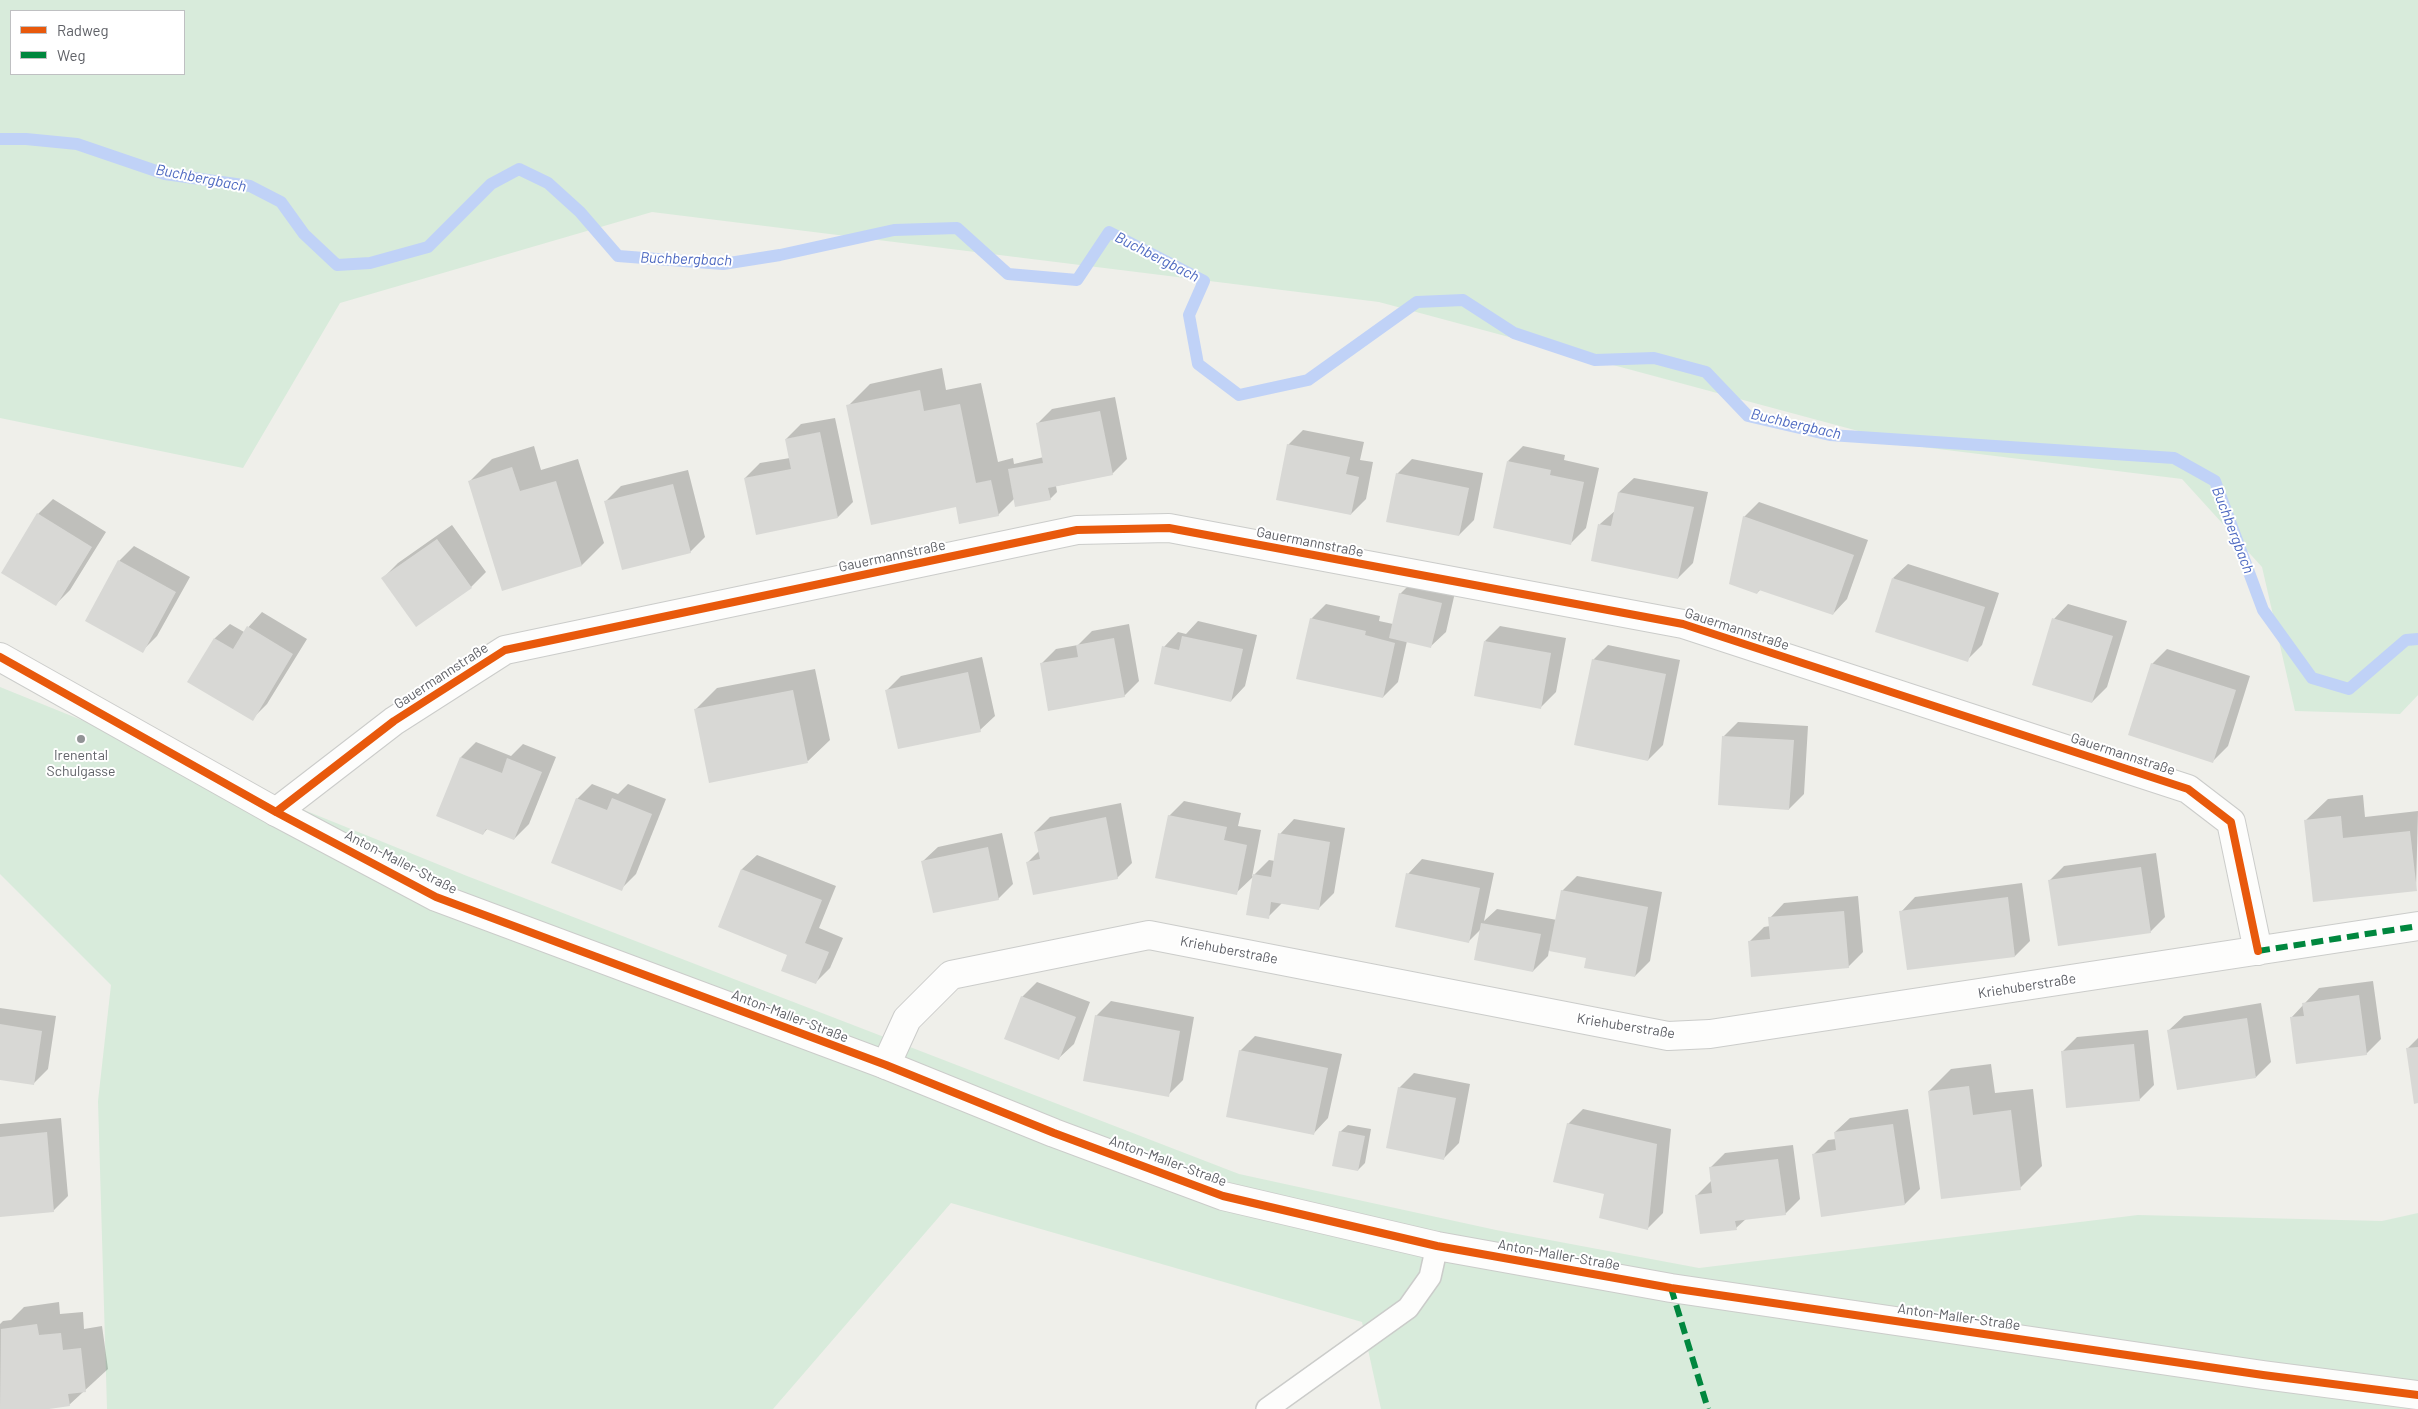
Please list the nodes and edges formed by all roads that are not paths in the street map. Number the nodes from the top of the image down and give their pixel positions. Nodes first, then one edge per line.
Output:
1 (0, 657) edge
2 (276, 812) junction
3 (2418, 926) edge
4 (2258, 951) junction
5 (886, 1065) junction
6 (1437, 1246) junction
7 (2418, 1395) edge
8 (1267, 1409) edge

1 - 2 street, Anton-Maller-Straße
2 - 4 street, Gauermannstraße
2 - 5 street, Anton-Maller-Straße
3 - 4 street, Kriehuberstraße
4 - 5 street, Kriehuberstraße
5 - 6 street, Anton-Maller-Straße
6 - 7 street, Anton-Maller-Straße
6 - 8 lane

